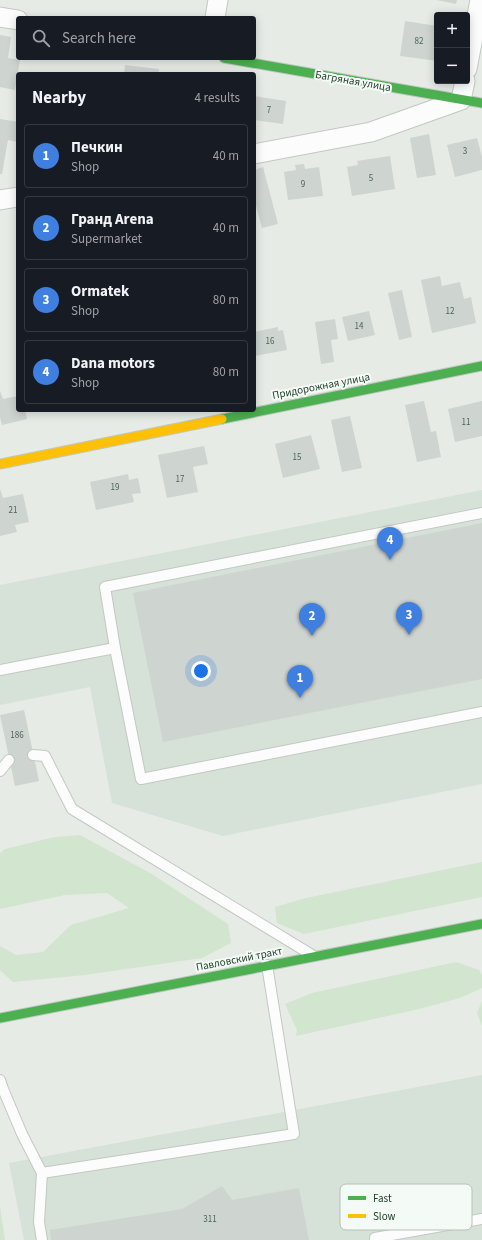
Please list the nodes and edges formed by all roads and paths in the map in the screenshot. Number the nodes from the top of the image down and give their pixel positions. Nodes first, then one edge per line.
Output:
1 (218, 0) edge
2 (480, 0) edge
3 (0, 16) edge
4 (215, 16) edge
5 (16, 20) edge
6 (470, 53) edge
7 (235, 60) edge
8 (464, 84) edge
9 (461, 100) junction
10 (482, 103) edge
11 (256, 154) edge
12 (16, 197) edge
13 (0, 200) edge
14 (482, 366) edge
15 (256, 412) edge
16 (256, 412) edge
17 (0, 464) edge
18 (482, 513) edge
19 (115, 648) junction
20 (0, 670) edge
21 (482, 712) edge
22 (33, 755) dead end
23 (9, 760) dead end
24 (0, 771) edge
25 (482, 924) edge
26 (314, 956) junction
27 (267, 965) junction
28 (0, 1018) edge
29 (0, 1080) edge
30 (42, 1173) junction
31 (482, 1219) edge
32 (472, 1221) edge
33 (420, 1230) edge
34 (42, 1240) edge
35 (375, 1240) edge

1 - 4 street
2 - 6 street
3 - 5 street
7 - 9 street, Багряная улица
8 - 9 street
9 - 10 street, Багряная улица
9 - 11 street
12 - 13 street
14 - 16 street, Придорожная улица
15 - 17 street, Придорожная улица
18 - 19 lane
19 - 20 lane
19 - 21 lane
22 - 26 lane
23 - 24 lane
25 - 26 street, Павловский тракт
26 - 27 street, Павловский тракт
27 - 28 street, Павловский тракт
27 - 30 lane
29 - 30 lane
30 - 34 lane
31 - 32 lane
33 - 35 lane

